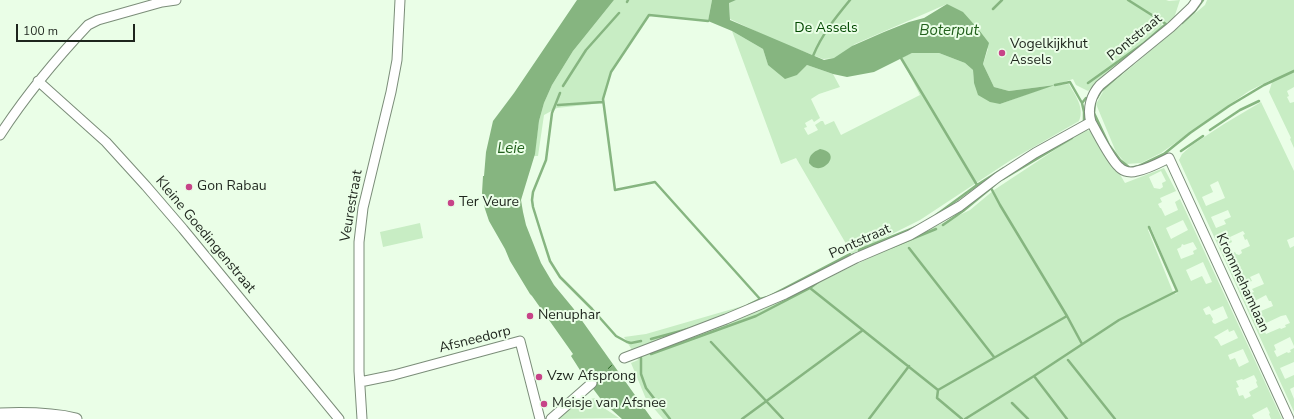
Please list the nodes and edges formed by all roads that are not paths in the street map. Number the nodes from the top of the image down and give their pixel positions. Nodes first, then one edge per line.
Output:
1 (176, 0) edge
2 (400, 0) edge
3 (1197, 0) edge
4 (38, 81) junction
5 (1091, 122) junction
6 (0, 135) edge
7 (624, 358) dead end
8 (360, 382) junction
9 (592, 384) dead end
10 (0, 414) edge
11 (76, 419) edge
12 (339, 419) edge
13 (362, 419) edge
14 (540, 419) edge
15 (551, 419) edge
16 (1289, 419) edge

1 - 4 street
2 - 8 street, Veurestraat
3 - 5 street, Pontstraat
4 - 6 street
4 - 12 street, Kleine Goedingenstraat
5 - 7 street, Pontstraat
5 - 16 street, Krommehamlaan
8 - 13 street, Veurestraat
8 - 14 street, Afsneedorp
9 - 15 street
10 - 11 street

